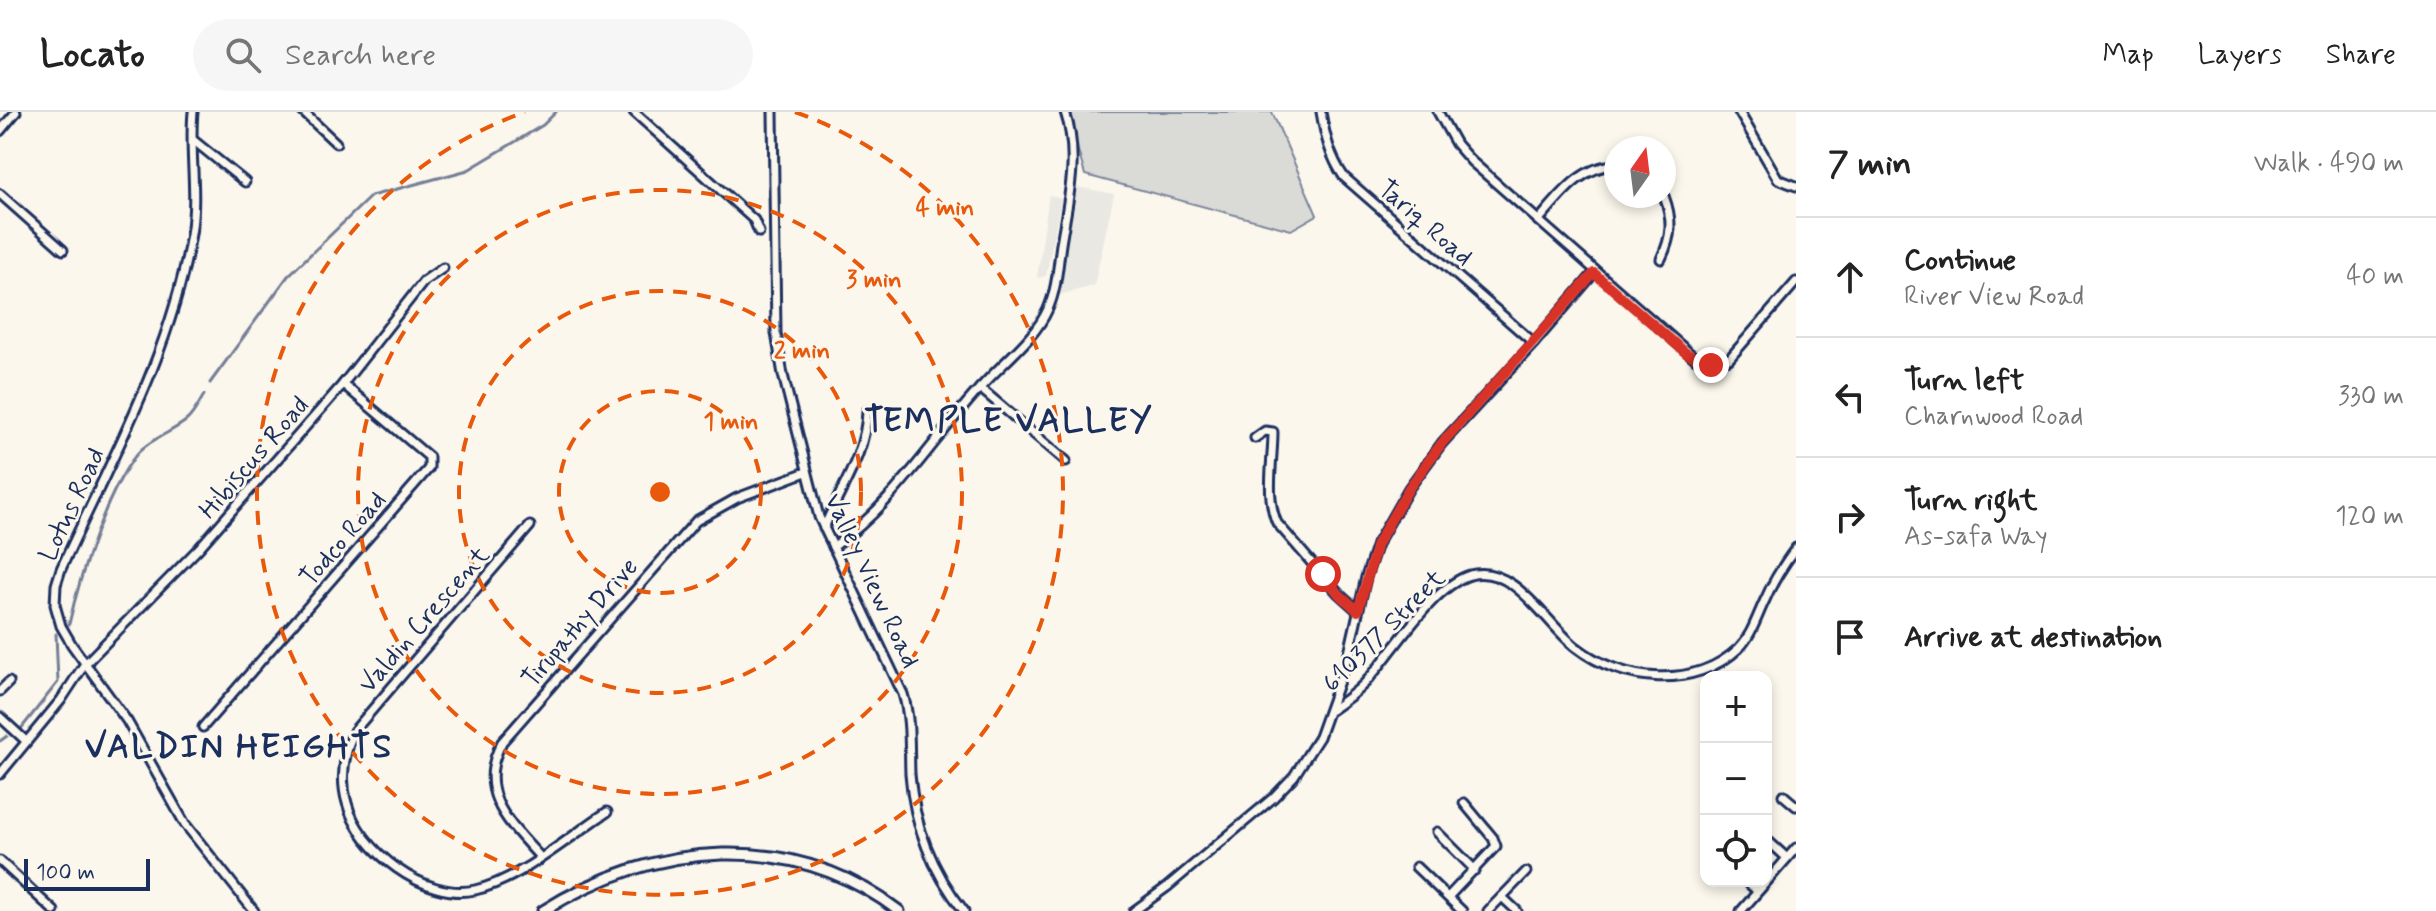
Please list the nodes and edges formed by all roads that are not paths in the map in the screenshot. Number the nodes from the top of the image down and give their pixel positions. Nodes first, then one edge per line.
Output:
1 (16, 112) edge
2 (193, 112) edge
3 (303, 112) edge
4 (634, 112) edge
5 (773, 112) edge
6 (1065, 112) edge
7 (1321, 112) edge
8 (1438, 112) edge
9 (1739, 112) edge
10 (0, 131) edge
11 (193, 140) junction
12 (336, 143) dead end
13 (1604, 167) edge
14 (245, 182) dead end
15 (1796, 186) edge
16 (0, 194) edge
17 (1668, 208) edge
18 (1538, 221) junction
19 (759, 232) dead end
20 (63, 250) dead end
21 (1661, 259) dead end
22 (443, 268) dead end
23 (1594, 273) junction
24 (1796, 282) edge
25 (1534, 343) junction
26 (343, 384) junction
27 (980, 388) junction
28 (867, 411) dead end
29 (1255, 438) dead end
30 (1066, 461) dead end
31 (806, 472) junction
32 (530, 526) dead end
33 (824, 528) junction
34 (833, 547) junction
35 (1796, 548) edge
36 (1358, 611) junction
37 (84, 665) junction
38 (9, 682) dead end
39 (0, 691) edge
40 (1329, 711) junction
41 (1, 721) edge
42 (203, 727) dead end
43 (26, 741) junction
44 (0, 774) edge
45 (1783, 795) dead end
46 (1464, 803) dead end
47 (1796, 806) edge
48 (607, 812) dead end
49 (1437, 832) dead end
50 (1772, 844) edge
51 (1796, 848) edge
52 (540, 857) junction
53 (1787, 858) junction
54 (0, 861) edge
55 (1416, 867) dead end
56 (1475, 870) junction
57 (1526, 872) dead end
58 (1753, 887) edge
59 (1757, 891) junction
60 (1448, 897) junction
61 (1502, 897) junction
62 (54, 911) edge
63 (254, 911) edge
64 (543, 911) edge
65 (899, 911) edge
66 (964, 911) edge
67 (1134, 911) edge
68 (1462, 911) edge
69 (1488, 911) edge
70 (1517, 911) edge
71 (1741, 911) edge

1 - 10 street
2 - 11 street, Lotus Road
3 - 12 street
4 - 19 street
5 - 31 street, Valley View Road
6 - 27 street
7 - 25 street, Tariq Road
8 - 18 street
9 - 15 street
11 - 14 street
11 - 37 street, Lotus Road
13 - 18 street
16 - 20 street
17 - 21 street
18 - 23 street
22 - 26 street, Hibiscus Road
23 - 24 street
23 - 25 street
25 - 36 street
26 - 37 street, Hibiscus Road
26 - 42 street, Todco Road
27 - 30 street
27 - 34 street
28 - 33 street
29 - 36 street
31 - 33 street, Valley View Road
31 - 52 street, Tirupathy Drive
32 - 52 street, Valdin Crescent
33 - 34 street, Valley View Road
34 - 66 street, Valley View Road
35 - 40 street, 610377 Street
36 - 40 street
37 - 43 street, Hibiscus Road
37 - 63 street, Lotus Road
38 - 39 street
40 - 67 street
41 - 43 street
43 - 44 street, Hibiscus Road
45 - 47 street
46 - 56 street
48 - 52 street, Valdin Crescent
49 - 56 street
50 - 53 street
51 - 53 street
53 - 59 street
54 - 62 street
55 - 60 street
56 - 60 street
57 - 61 street
58 - 59 street
59 - 71 street
60 - 68 street
61 - 69 street
61 - 70 street
64 - 65 main road

